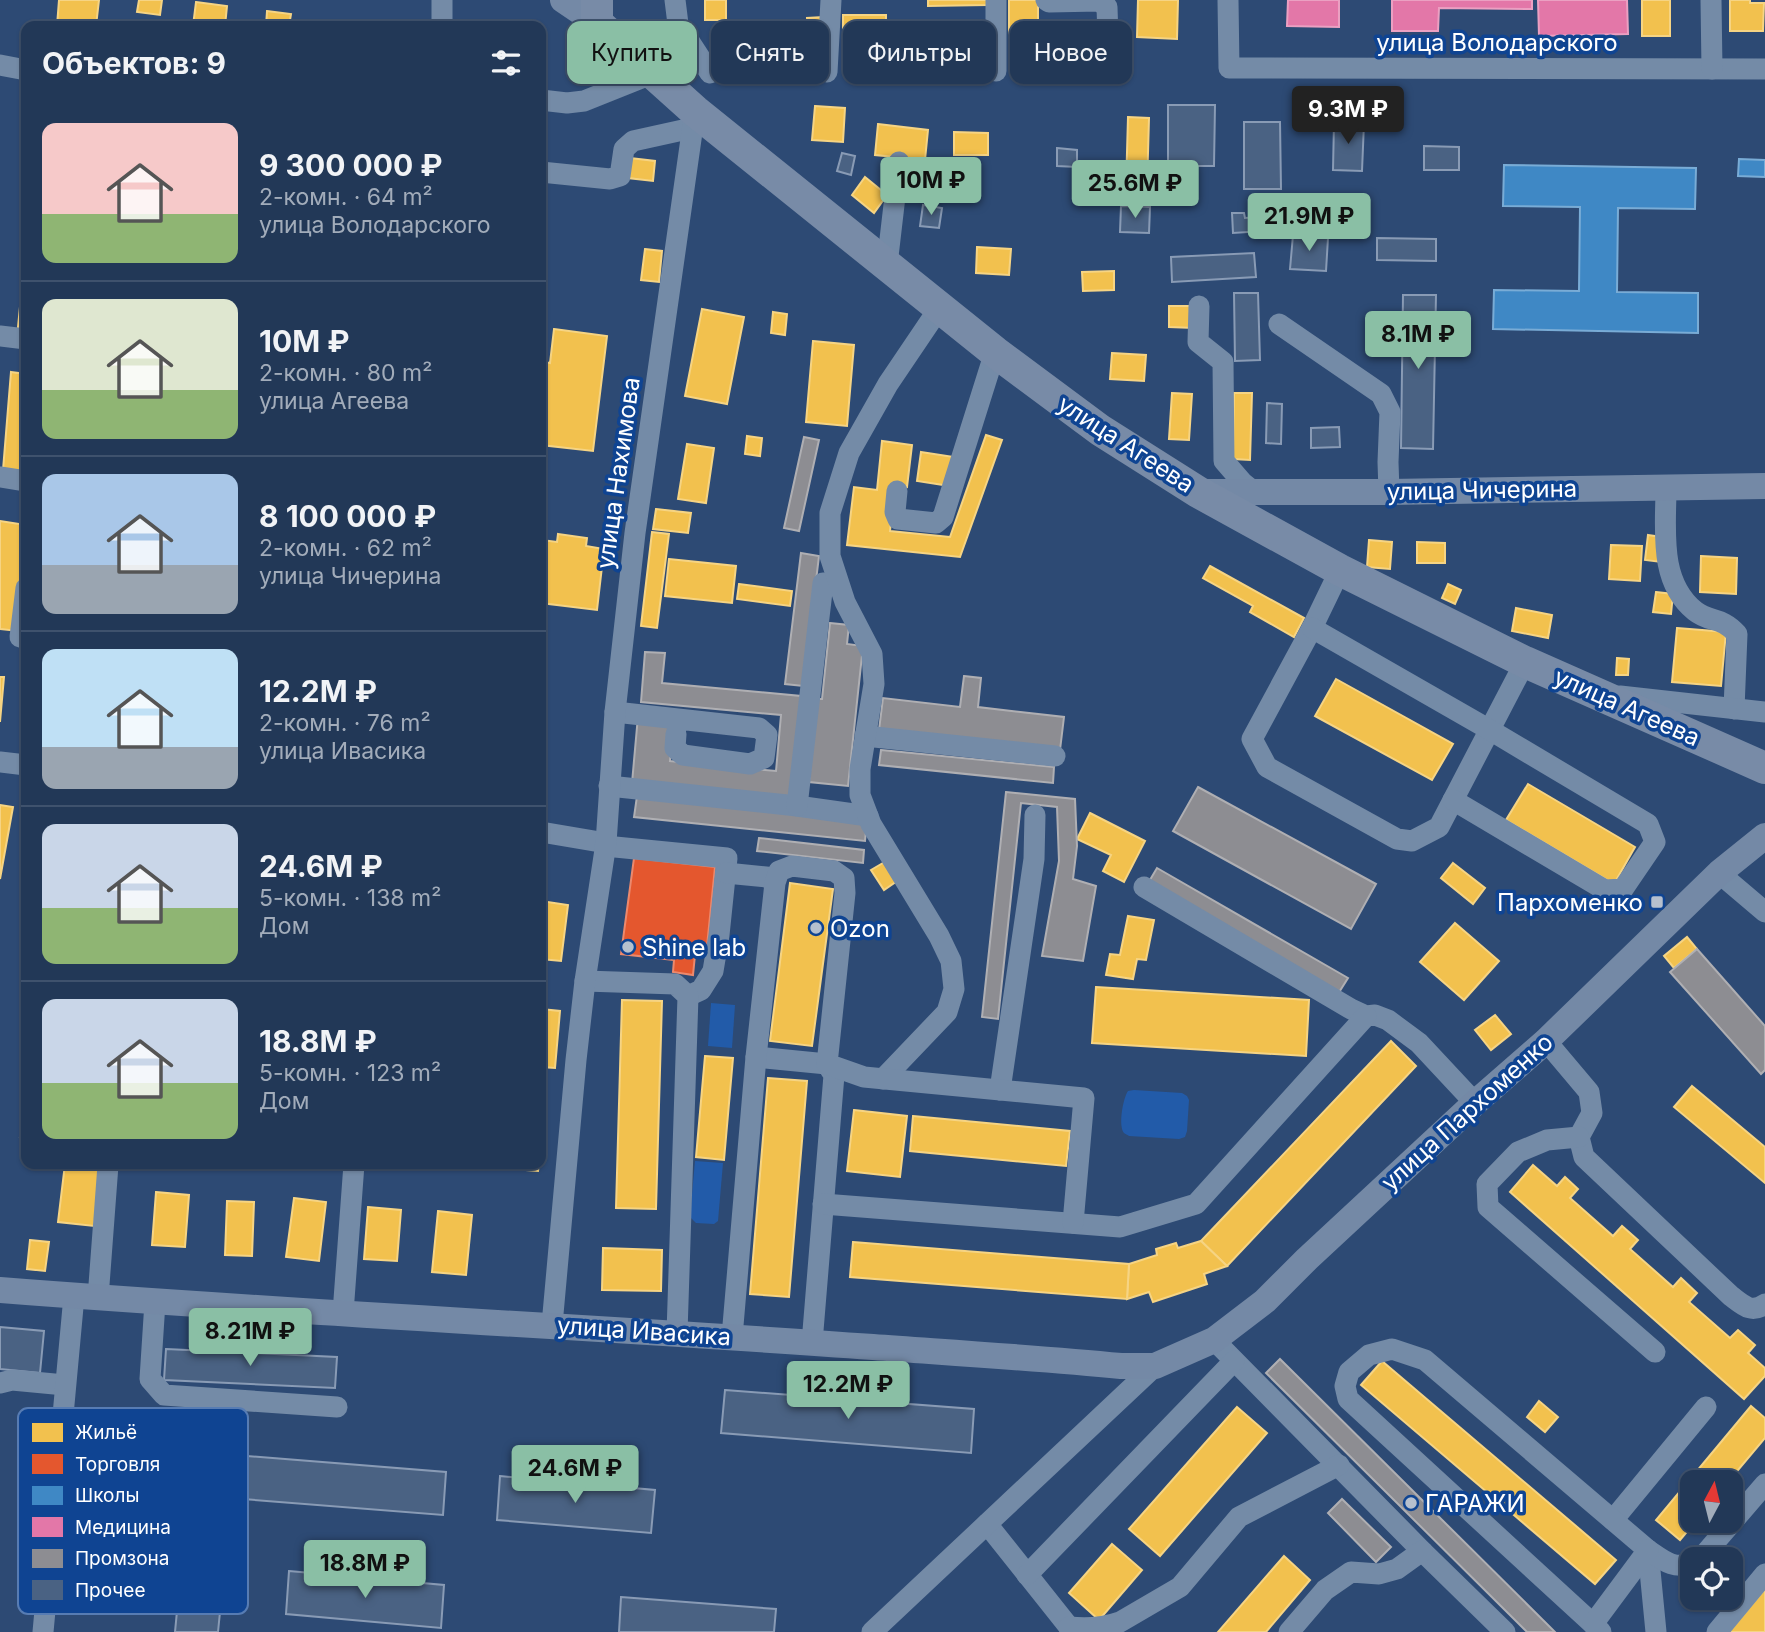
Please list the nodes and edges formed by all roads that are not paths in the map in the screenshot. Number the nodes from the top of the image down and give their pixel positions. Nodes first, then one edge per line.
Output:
1 (442, 0) edge
2 (563, 0) edge
3 (676, 0) edge
4 (831, 0) edge
5 (996, 0) edge
6 (1046, 0) edge
7 (1228, 0) edge
8 (1711, 0) edge
9 (597, 12) edge
10 (442, 21) edge
11 (996, 21) edge
12 (1107, 21) edge
13 (829, 36) edge
14 (0, 65) edge
15 (21, 69) edge
16 (1712, 69) junction
17 (1765, 69) edge
18 (709, 73) dead end
19 (626, 84) edge
20 (663, 84) edge
21 (546, 101) edge
22 (694, 120) junction
23 (899, 162) dead end
24 (546, 173) edge
25 (887, 265) junction
26 (1199, 306) dead end
27 (940, 307) junction
28 (1279, 324) dead end
29 (0, 336) edge
30 (21, 338) edge
31 (995, 352) junction
32 (0, 477) edge
33 (21, 480) edge
34 (1765, 486) edge
35 (1666, 487) junction
36 (897, 491) dead end
37 (1253, 491) junction
38 (1198, 492) junction
39 (1389, 492) junction
40 (1340, 570) junction
41 (823, 583) dead end
42 (21, 612) edge
43 (1312, 628) junction
44 (16, 637) edge
45 (1525, 662) junction
46 (1593, 692) junction
47 (1734, 709) junction
48 (615, 712) junction
49 (1765, 712) edge
50 (1490, 730) junction
51 (676, 734) dead end
52 (865, 736) junction
53 (1055, 756) dead end
54 (0, 762) edge
55 (21, 764) edge
56 (1765, 768) edge
57 (609, 786) junction
58 (1453, 800) junction
59 (797, 806) junction
60 (1035, 815) dead end
61 (868, 816) junction
62 (546, 833) edge
63 (1765, 836) edge
64 (605, 844) junction
65 (726, 873) junction
66 (1719, 873) junction
67 (776, 878) junction
68 (1144, 887) dead end
69 (1765, 912) edge
70 (585, 981) junction
71 (688, 996) junction
72 (1366, 1016) junction
73 (1546, 1041) junction
74 (756, 1057) junction
75 (827, 1064) junction
76 (883, 1079) junction
77 (1000, 1090) junction
78 (1475, 1103) junction
79 (1579, 1137) junction
80 (107, 1169) edge
81 (354, 1169) edge
82 (823, 1204) junction
83 (1073, 1223) junction
84 (0, 1290) edge
85 (86, 1297) junction
86 (155, 1302) junction
87 (1765, 1304) edge
88 (343, 1313) junction
89 (552, 1325) junction
90 (677, 1334) junction
91 (732, 1337) junction
92 (1214, 1340) junction
93 (811, 1343) junction
94 (1655, 1352) dead end
95 (1234, 1361) junction
96 (1155, 1366) junction
97 (0, 1383) edge
98 (65, 1385) junction
99 (337, 1407) dead end
100 (1706, 1407) dead end
101 (63, 1408) edge
102 (1339, 1465) junction
103 (1765, 1484) edge
104 (1613, 1520) junction
105 (987, 1524) junction
106 (1711, 1547) edge
107 (1648, 1550) junction
108 (1422, 1551) junction
109 (1680, 1565) edge
110 (1765, 1574) edge
111 (1027, 1575) junction
112 (45, 1614) edge
113 (1597, 1628) edge
114 (1114, 1629) edge
115 (1070, 1630) edge
116 (43, 1632) edge
117 (872, 1632) edge
118 (1289, 1632) edge
119 (1505, 1632) edge
120 (1656, 1632) edge
121 (1717, 1632) edge

1 - 10 street
2 - 9 main road, улица Агеева
3 - 18 street
4 - 13 street
5 - 11 street
6 - 12 street
7 - 16 street, улица Володарского
8 - 16 street
14 - 15 street
16 - 17 street, улица Володарского
19 - 21 street
20 - 22 highway, улица Агеева
22 - 24 street
22 - 25 highway, улица Агеева
22 - 48 street, улица Нахимова
23 - 25 street
25 - 27 highway, улица Агеева
26 - 37 street
27 - 31 highway, улица Агеева
27 - 52 street
28 - 39 street
29 - 30 street
31 - 36 street
31 - 38 highway, улица Агеева
32 - 33 street
34 - 35 main road, улица Чичерина
35 - 39 main road, улица Чичерина
35 - 47 street
37 - 38 main road, улица Чичерина
37 - 39 main road, улица Чичерина
38 - 40 highway, улица Агеева
40 - 43 street
40 - 45 highway, улица Агеева
41 - 59 street
42 - 44 street
43 - 50 street
43 - 58 street
45 - 46 highway, улица Агеева
45 - 50 street
46 - 47 street
46 - 56 highway, улица Агеева
47 - 49 street
48 - 51 street
48 - 57 street, улица Нахимова
50 - 58 street
50 - 58 street
52 - 53 street
52 - 61 street
54 - 55 street
57 - 59 street
57 - 64 street, улица Нахимова
59 - 61 street
60 - 77 street
61 - 76 street
62 - 64 street
63 - 66 main road, улица Пархоменко
64 - 65 street
64 - 70 street, улица Нахимова
65 - 67 street
65 - 71 street
66 - 69 street
66 - 73 main road, улица Пархоменко
67 - 74 street
67 - 75 street
68 - 72 street
70 - 71 street
70 - 89 street, улица Нахимова
71 - 90 street
72 - 78 street
72 - 83 street
73 - 78 main road, улица Пархоменко
73 - 79 street
74 - 75 street
74 - 91 street
75 - 76 street
75 - 82 street
76 - 77 street
77 - 83 street
78 - 92 main road, улица Пархоменко
79 - 87 street
79 - 94 street
80 - 85 street
81 - 88 street
82 - 83 street
82 - 93 street
84 - 85 main road, улица Ивасика
85 - 86 main road, улица Ивасика
85 - 98 street
86 - 88 main road, улица Ивасика
86 - 99 street
88 - 89 main road, улица Ивасика
89 - 90 main road, улица Ивасика
90 - 91 main road, улица Ивасика
91 - 93 main road, улица Ивасика
92 - 95 street
92 - 96 main road, улица Пархоменко
93 - 96 main road, улица Ивасика
95 - 102 street
95 - 111 street
96 - 105 street
97 - 98 street
98 - 101 street
100 - 104 street
102 - 108 street
102 - 114 street
103 - 106 street
104 - 107 street
104 - 113 street
105 - 111 street
105 - 117 street
107 - 109 street
107 - 113 street
107 - 120 street
108 - 118 street
108 - 119 street
110 - 121 street
111 - 115 street
112 - 116 street
114 - 115 street

